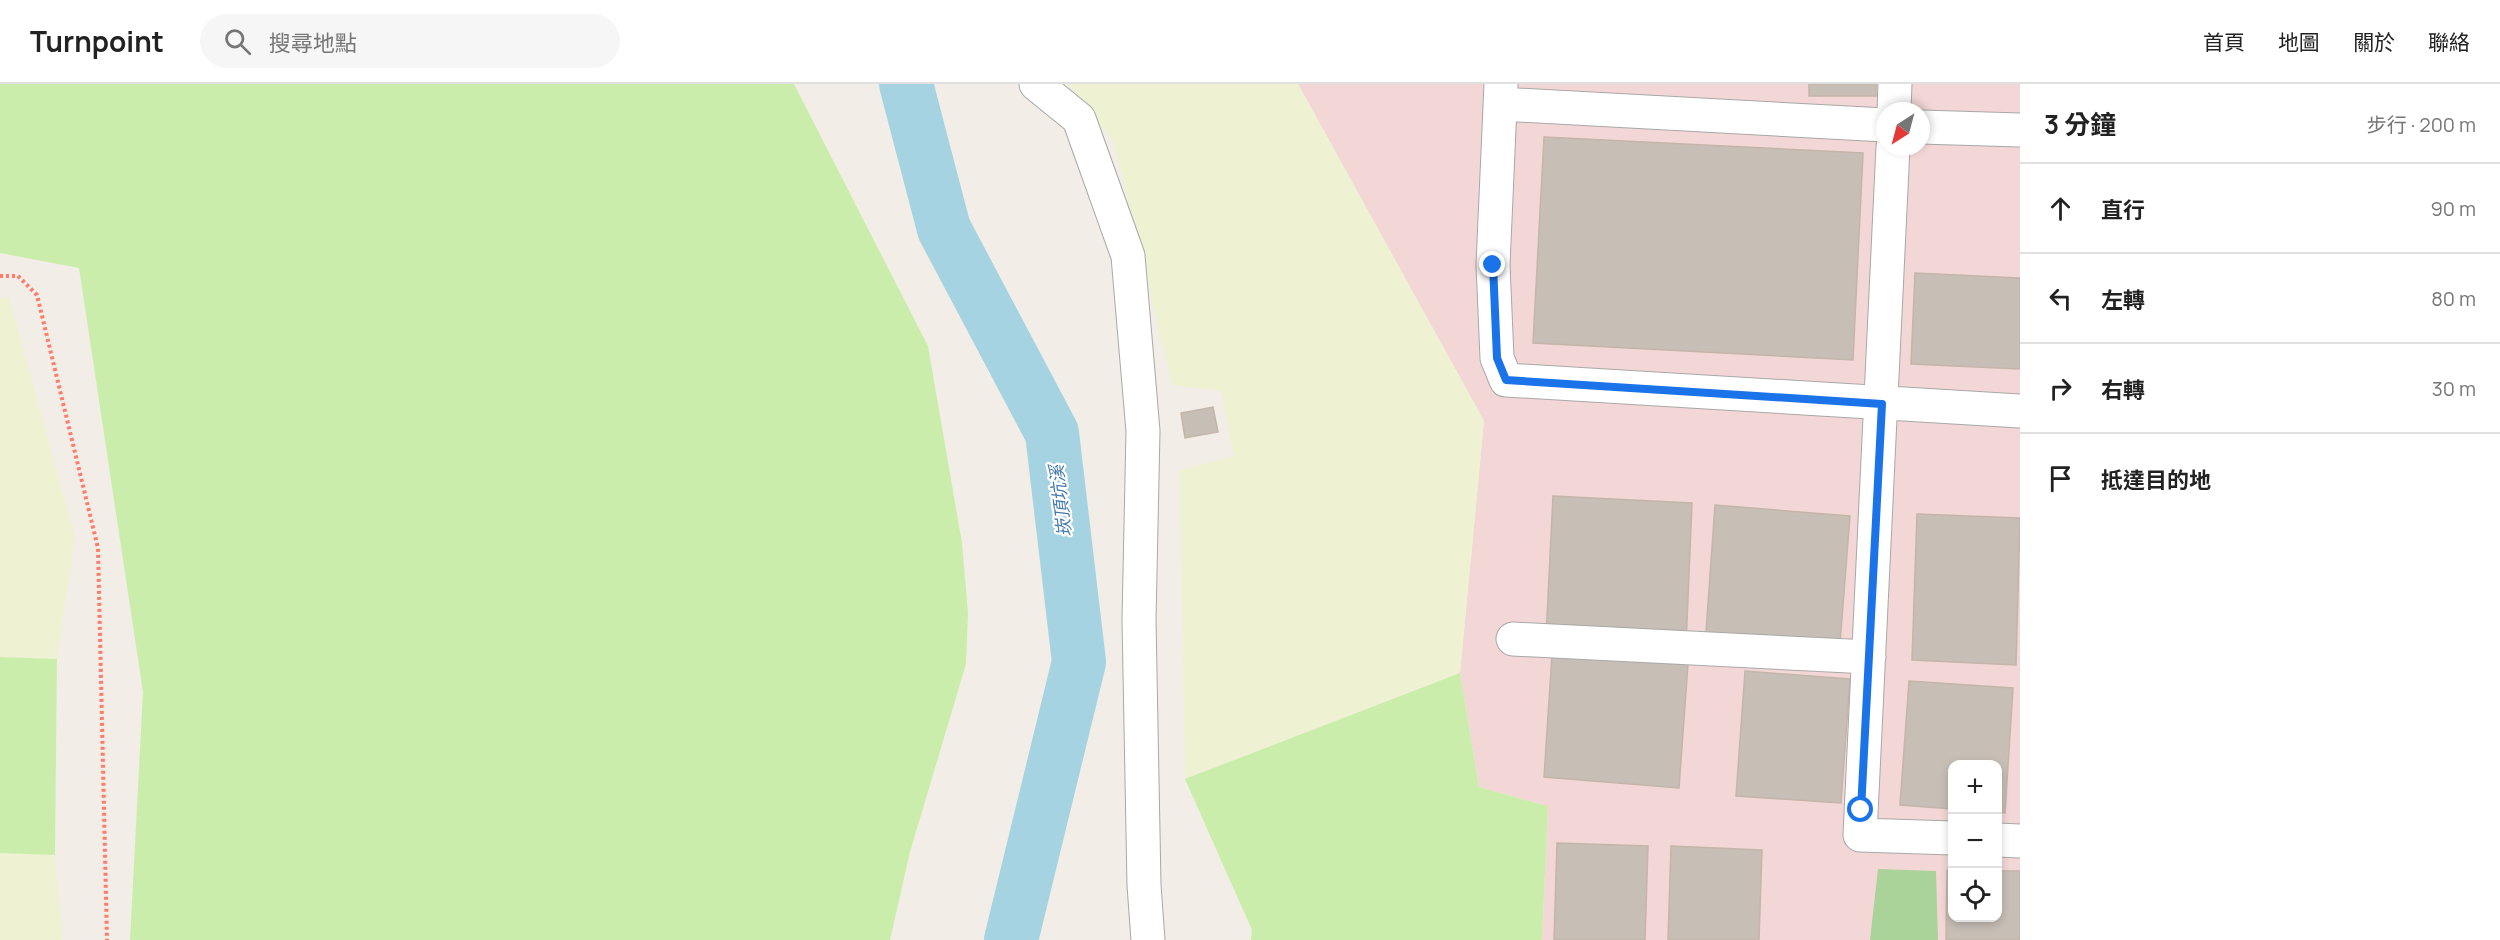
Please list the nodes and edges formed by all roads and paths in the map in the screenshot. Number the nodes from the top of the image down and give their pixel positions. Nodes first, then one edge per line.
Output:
1 (1036, 84) edge
2 (1894, 84) edge
3 (1501, 94) edge
4 (1894, 102) edge
5 (1876, 124) edge
6 (1930, 127) edge
7 (2020, 130) edge
8 (1893, 156) edge
9 (0, 276) edge
10 (1882, 404) junction
11 (2020, 411) edge
12 (1513, 639) dead end
13 (1869, 657) junction
14 (1948, 838) edge
15 (2002, 840) edge
16 (2020, 841) edge
17 (107, 940) edge
18 (1148, 940) edge

1 - 18 street
2 - 4 street
3 - 5 street
3 - 10 street
6 - 7 street
8 - 10 street
9 - 17 path
10 - 11 street
10 - 13 street
12 - 13 street
13 - 14 street
15 - 16 street

